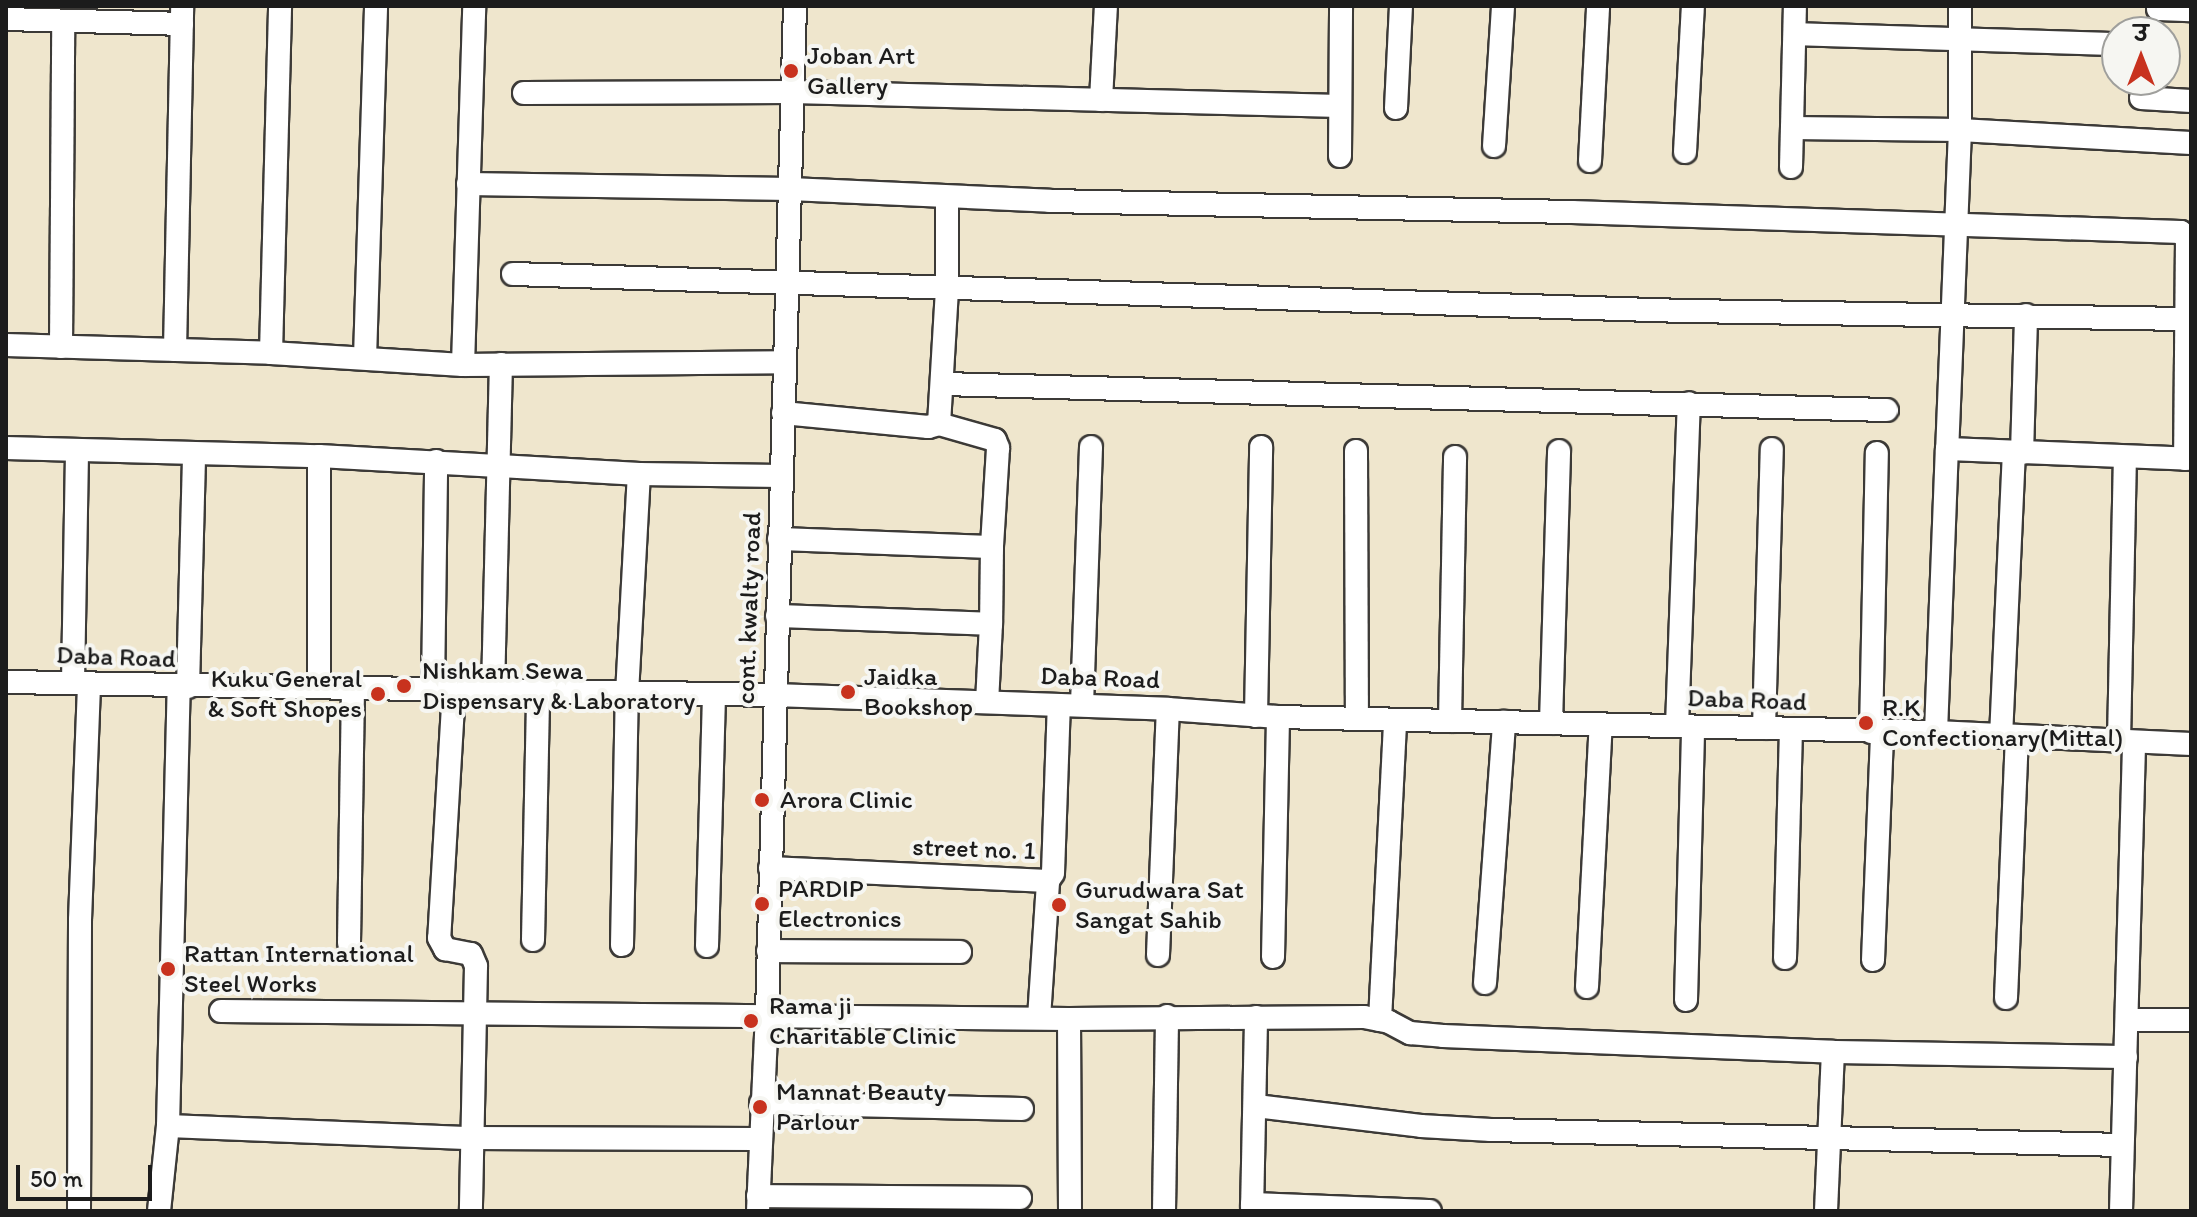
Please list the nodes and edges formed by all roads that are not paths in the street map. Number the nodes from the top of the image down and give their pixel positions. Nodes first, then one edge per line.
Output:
1 (280, 6) edge
2 (376, 6) edge
3 (474, 6) edge
4 (795, 6) edge
5 (1106, 6) edge
6 (1341, 6) edge
7 (1401, 6) edge
8 (1503, 6) edge
9 (1598, 6) edge
10 (1693, 6) edge
11 (1795, 6) edge
12 (1960, 6) edge
13 (2158, 9) dead end
14 (2191, 10) edge
15 (182, 15) edge
16 (6, 19) edge
17 (63, 21) junction
18 (1795, 34) junction
19 (1959, 36) junction
20 (2101, 43) edge
21 (792, 92) junction
22 (524, 93) dead end
23 (2141, 98) dead end
24 (1101, 100) junction
25 (2191, 101) edge
26 (1340, 106) junction
27 (1396, 108) dead end
28 (1792, 128) junction
29 (1960, 130) junction
30 (2191, 143) edge
31 (1494, 146) dead end
32 (1685, 152) dead end
33 (1340, 156) dead end
34 (1590, 161) dead end
35 (1791, 167) dead end
36 (468, 184) junction
37 (790, 189) junction
38 (947, 198) junction
39 (1956, 223) junction
40 (513, 274) dead end
41 (788, 283) junction
42 (947, 289) junction
43 (1954, 314) junction
44 (2026, 315) junction
45 (2187, 319) junction
46 (6, 345) edge
47 (61, 347) junction
48 (175, 350) junction
49 (271, 353) junction
50 (365, 358) junction
51 (784, 362) junction
52 (501, 364) junction
53 (463, 365) junction
54 (943, 384) junction
55 (1689, 403) junction
56 (1887, 410) dead end
57 (783, 413) junction
58 (939, 424) junction
59 (1091, 447) dead end
60 (1261, 447) dead end
61 (6, 448) edge
62 (1772, 449) dead end
63 (1947, 449) junction
64 (1356, 451) dead end
65 (1559, 451) dead end
66 (77, 452) junction
67 (1877, 453) dead end
68 (2018, 453) junction
69 (194, 454) junction
70 (319, 456) junction
71 (1455, 457) dead end
72 (2125, 457) junction
73 (2188, 459) edge
74 (436, 461) junction
75 (499, 464) junction
76 (639, 474) junction
77 (781, 476) junction
78 (779, 539) junction
79 (992, 547) junction
80 (777, 616) junction
81 (991, 624) junction
82 (6, 682) edge
83 (81, 682) junction
84 (183, 687) junction
85 (319, 687) junction
86 (353, 688) junction
87 (443, 689) junction
88 (493, 690) junction
89 (538, 694) junction
90 (627, 694) junction
91 (714, 695) junction
92 (774, 695) junction
93 (987, 702) junction
94 (1059, 705) junction
95 (1082, 705) junction
96 (1168, 709) junction
97 (1267, 716) junction
98 (1357, 718) junction
99 (1395, 720) junction
100 (1450, 721) junction
101 (1504, 722) junction
102 (1551, 723) junction
103 (1601, 724) junction
104 (1685, 727) junction
105 (1764, 728) junction
106 (1791, 730) junction
107 (1877, 732) junction
108 (1936, 732) junction
109 (2009, 738) junction
110 (2127, 742) junction
111 (2191, 744) edge
112 (770, 868) junction
113 (1048, 881) junction
114 (533, 940) dead end
115 (349, 943) dead end
116 (622, 945) dead end
117 (707, 946) dead end
118 (768, 951) junction
119 (960, 952) dead end
120 (1158, 955) dead end
121 (1273, 957) dead end
122 (1785, 958) dead end
123 (1873, 960) dead end
124 (1485, 983) dead end
125 (1587, 987) dead end
126 (2006, 998) dead end
127 (1686, 1000) dead end
128 (221, 1011) dead end
129 (473, 1013) junction
130 (767, 1014) junction
131 (1167, 1016) junction
132 (1256, 1017) junction
133 (1039, 1018) junction
134 (1069, 1019) junction
135 (1380, 1020) junction
136 (2128, 1020) junction
137 (2191, 1020) edge
138 (1833, 1052) junction
139 (2126, 1057) junction
140 (761, 1103) junction
141 (1256, 1106) junction
142 (1022, 1109) dead end
143 (168, 1126) junction
144 (1829, 1136) junction
145 (472, 1138) junction
146 (760, 1139) junction
147 (2122, 1145) junction
148 (1020, 1198) dead end
149 (758, 1203) edge
150 (1252, 1207) edge
151 (79, 1211) edge
152 (159, 1211) edge
153 (471, 1211) edge
154 (1070, 1211) edge
155 (1164, 1211) edge
156 (1430, 1211) edge
157 (1826, 1211) edge
158 (2121, 1211) edge

1 - 49 street
2 - 50 street
3 - 36 street
4 - 21 street, cont. kwalty road
5 - 24 street
6 - 26 street
7 - 27 street
8 - 31 street
9 - 34 street
10 - 32 street
11 - 18 street
12 - 19 street
13 - 14 street
15 - 17 street
15 - 48 street
16 - 17 street
17 - 47 street
18 - 19 street
18 - 28 street
19 - 20 street
19 - 29 street
21 - 22 street
21 - 24 street
21 - 37 street, cont. kwalty road
23 - 25 street
24 - 26 street
26 - 33 street
28 - 29 street
28 - 35 street
29 - 30 street
29 - 39 street
36 - 37 street
36 - 53 street
37 - 38 street
37 - 41 street, cont. kwalty road
38 - 39 street
38 - 42 street
39 - 43 street
39 - 45 street
40 - 41 street
41 - 42 street
41 - 51 street, cont. kwalty road
42 - 43 street
42 - 54 street
43 - 44 street
43 - 63 street
44 - 45 street
44 - 68 street
45 - 73 street
46 - 47 street
47 - 48 street
48 - 49 street
49 - 50 street
50 - 53 street
51 - 52 street
51 - 57 street, cont. kwalty road
52 - 53 street
52 - 75 street
54 - 55 street
54 - 58 street
55 - 56 street
55 - 104 street
57 - 58 street
57 - 77 street, cont. kwalty road
58 - 79 street
59 - 95 street
60 - 97 street
61 - 66 street
62 - 105 street
63 - 68 street
63 - 108 street
64 - 98 street
65 - 102 street
66 - 69 street
66 - 83 street
67 - 107 street
68 - 72 street
68 - 109 street
69 - 70 street
69 - 84 street
70 - 74 street
70 - 85 street
71 - 100 street
72 - 73 street
72 - 110 street
74 - 75 street
74 - 87 street
75 - 76 street
75 - 88 street
76 - 77 street
76 - 90 street
77 - 78 street, cont. kwalty road
78 - 79 street
78 - 80 street, cont. kwalty road
79 - 81 street
80 - 81 street
80 - 92 street, cont. kwalty road
81 - 93 street
82 - 83 street, Daba Road
83 - 84 street, Daba Road
83 - 151 street
84 - 85 street, Daba Road
84 - 143 street
85 - 86 street, Daba Road
86 - 87 street, Daba Road
86 - 115 street
87 - 88 street, Daba Road
87 - 129 street
88 - 89 street, Daba Road
89 - 90 street, Daba Road
89 - 114 street
90 - 91 street, Daba Road
90 - 116 street
91 - 92 street, Daba Road
91 - 117 street
92 - 93 street, Daba Road
92 - 112 street, cont. kwalty road
93 - 94 street, Daba Road
94 - 95 street, Daba Road
94 - 113 street, street no. 1
95 - 96 street, Daba Road
96 - 97 street, Daba Road
96 - 120 street
97 - 98 street, Daba Road
97 - 121 street
98 - 99 street, Daba Road
99 - 100 street, Daba Road
99 - 135 street
100 - 101 street, Daba Road
101 - 102 street, Daba Road
101 - 124 street
102 - 103 street, Daba Road
103 - 104 street, Daba Road
103 - 125 street
104 - 105 street, Daba Road
104 - 127 street
105 - 106 street, Daba Road
106 - 107 street, Daba Road
106 - 122 street
107 - 108 street, Daba Road
107 - 123 street
108 - 109 street, Daba Road
109 - 110 street, Daba Road
109 - 126 street
110 - 111 street, Daba Road
110 - 136 street
112 - 113 street, street no. 1
112 - 118 street, cont. kwalty road
113 - 133 street
118 - 119 street
118 - 130 street, cont. kwalty road
128 - 129 street
129 - 130 street
129 - 145 street
130 - 133 street
130 - 140 street, cont. kwalty road
131 - 132 street
131 - 134 street
131 - 155 street
132 - 135 street
132 - 141 street
133 - 134 street
134 - 154 street
135 - 138 street
136 - 137 street
136 - 139 street
138 - 139 street
138 - 144 street
139 - 147 street
140 - 142 street
140 - 146 street, cont. kwalty road
141 - 144 street
141 - 150 street
143 - 145 street
143 - 152 street
144 - 147 street
144 - 157 street
145 - 146 street
145 - 153 street
146 - 149 street, cont. kwalty road
147 - 158 street
148 - 149 street
150 - 156 street

